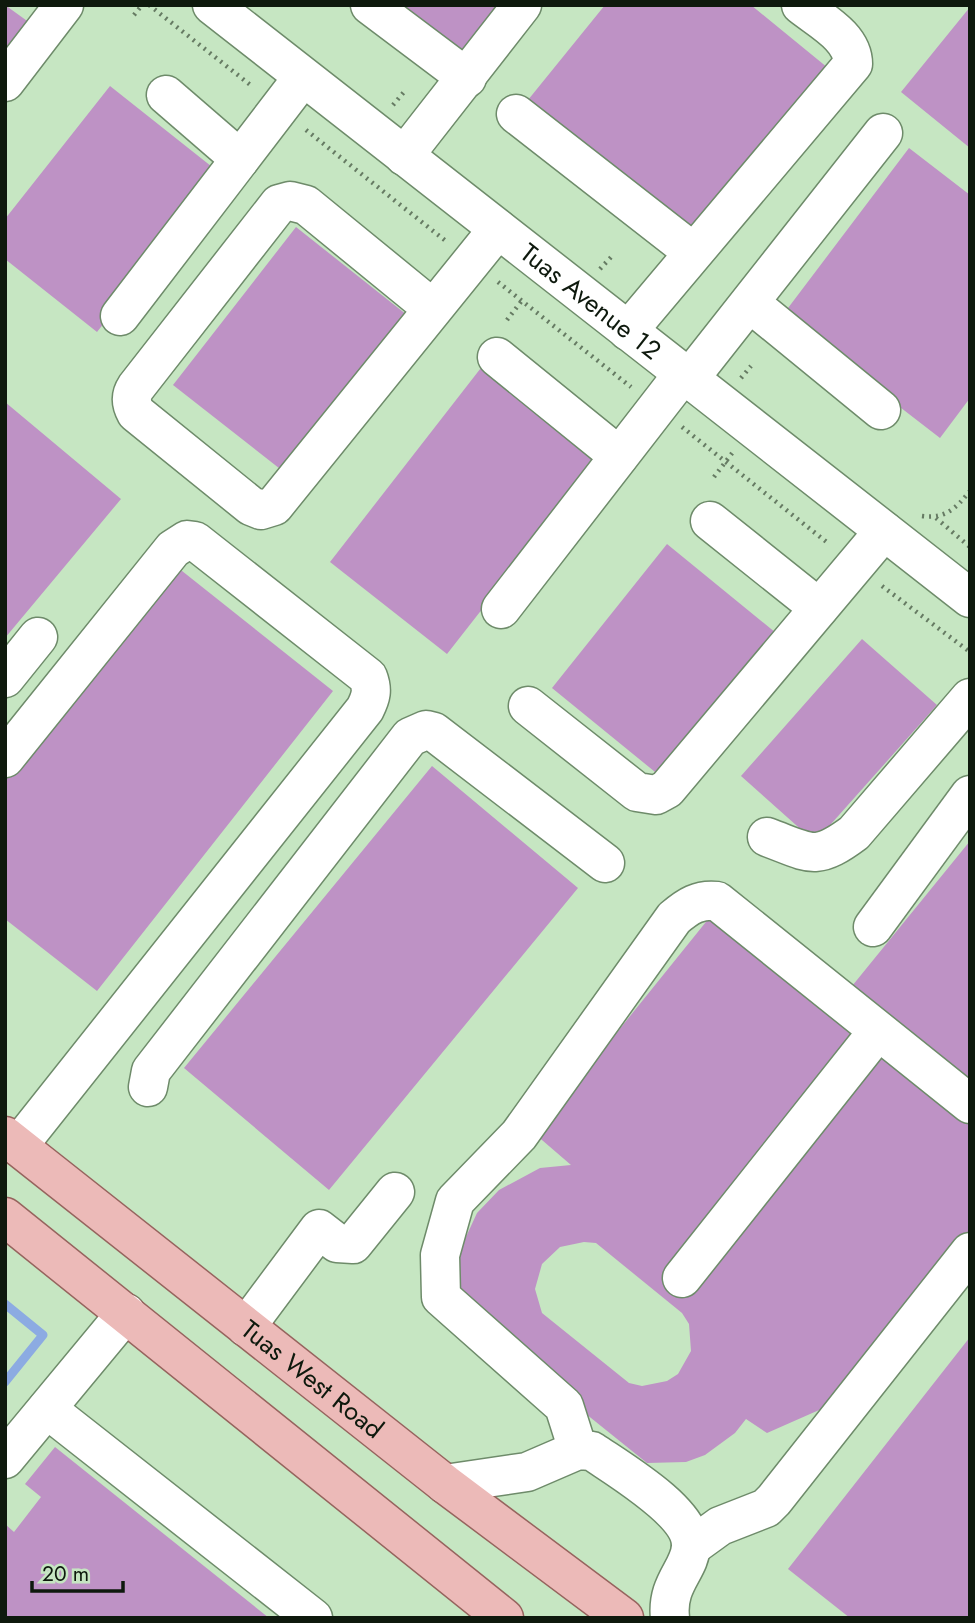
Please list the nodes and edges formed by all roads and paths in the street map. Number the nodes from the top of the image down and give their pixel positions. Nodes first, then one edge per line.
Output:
1 (142, 5) edge
2 (149, 5) edge
3 (212, 5) edge
4 (370, 5) edge
5 (522, 5) edge
6 (802, 5) edge
7 (56, 8) edge
8 (134, 15) dead end
9 (303, 77) junction
10 (467, 78) junction
11 (5, 82) edge
12 (166, 95) dead end
13 (279, 108) junction
14 (516, 114) dead end
15 (883, 133) dead end
16 (404, 156) junction
17 (240, 159) junction
18 (498, 229) junction
19 (693, 252) junction
20 (471, 261) junction
21 (750, 303) junction
22 (432, 308) junction
23 (120, 316) dead end
24 (628, 331) junction
25 (497, 358) dead end
26 (686, 376) junction
27 (657, 408) junction
28 (881, 410) dead end
29 (620, 456) junction
30 (935, 518) dead end
31 (710, 521) dead end
32 (884, 531) junction
33 (970, 547) edge
34 (855, 565) junction
35 (964, 582) edge
36 (501, 608) dead end
37 (819, 608) junction
38 (38, 637) dead end
39 (970, 652) edge
40 (5, 678) edge
41 (970, 698) edge
42 (528, 706) dead end
43 (5, 758) edge
44 (970, 795) edge
45 (767, 836) dead end
46 (605, 863) dead end
47 (873, 926) dead end
48 (878, 1031) junction
49 (148, 1087) dead end
50 (970, 1104) edge
51 (11, 1141) edge
52 (395, 1192) dead end
53 (5, 1217) edge
54 (970, 1252) edge
55 (682, 1278) dead end
56 (126, 1313) junction
57 (246, 1327) junction
58 (47, 1409) junction
59 (578, 1450) junction
60 (5, 1459) edge
61 (445, 1484) junction
62 (691, 1548) junction
63 (313, 1618) edge
64 (504, 1618) edge
65 (624, 1618) edge
66 (670, 1618) edge

1 - 8 path
2 - 13 path
3 - 9 street, Tuas Avenue 12
4 - 10 street
5 - 10 street
6 - 19 street
7 - 11 street
9 - 13 street
9 - 16 street, Tuas Avenue 12
10 - 16 street
12 - 17 street
13 - 17 street
13 - 20 path
14 - 19 street
15 - 21 street
16 - 18 street, Tuas Avenue 12
17 - 23 street
18 - 20 street
18 - 24 street, Tuas Avenue 12
19 - 24 street
20 - 22 street
20 - 27 path
21 - 26 street
21 - 28 street
22 - 22 street
24 - 26 street, Tuas Avenue 12
25 - 29 street
26 - 27 street
26 - 32 street, Tuas Avenue 12
27 - 29 street
27 - 34 path
29 - 36 street
30 - 33 path
31 - 37 street
32 - 34 street
32 - 35 street, Tuas Avenue 12
34 - 37 street
34 - 39 path
37 - 42 street
38 - 40 street
41 - 45 street
43 - 51 street
44 - 47 street
46 - 49 street
48 - 50 street
48 - 55 street
48 - 59 street
51 - 57 main road, Tuas West Road
52 - 57 street
53 - 56 main road
54 - 62 street
56 - 58 street
56 - 64 main road
57 - 61 main road, Tuas West Road
58 - 60 street
58 - 63 street
59 - 61 street
59 - 62 street
61 - 65 main road, Tuas West Road
62 - 66 street

